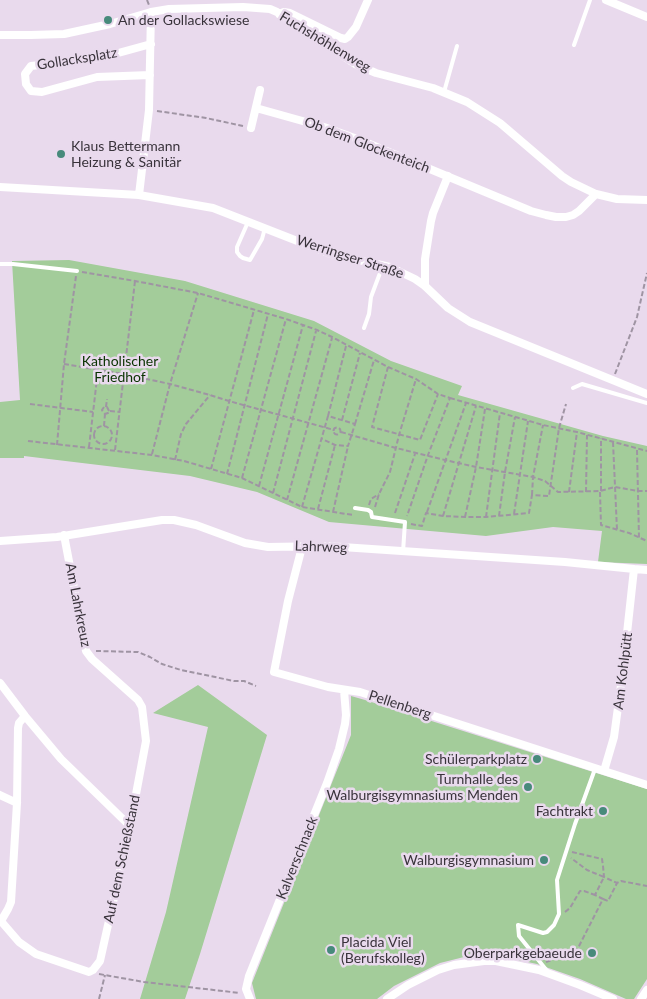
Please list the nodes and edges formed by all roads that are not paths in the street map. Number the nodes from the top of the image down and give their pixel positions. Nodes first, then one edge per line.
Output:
1 (368, 0) edge
2 (590, 0) edge
3 (606, 0) edge
4 (151, 12) junction
5 (279, 14) junction
6 (647, 17) edge
7 (0, 35) edge
8 (151, 44) junction
9 (574, 45) dead end
10 (457, 46) dead end
11 (150, 75) junction
12 (260, 90) dead end
13 (444, 92) junction
14 (256, 108) junction
15 (251, 128) road end
16 (448, 176) junction
17 (0, 187) edge
18 (596, 194) junction
19 (139, 196) junction
20 (647, 200) edge
21 (248, 222) junction
22 (265, 228) junction
23 (0, 264) edge
24 (383, 265) junction
25 (77, 271) road end
26 (426, 286) junction
27 (364, 328) dead end
28 (573, 388) dead end
29 (647, 394) edge
30 (647, 403) edge
31 (355, 508) dead end
32 (64, 536) junction
33 (0, 541) edge
34 (302, 546) junction
35 (403, 552) junction
36 (634, 569) junction
37 (647, 570) edge
38 (0, 683) edge
39 (344, 690) junction
40 (25, 716) junction
41 (146, 741) joint
42 (595, 769) junction
43 (604, 771) junction
44 (647, 785) edge
45 (0, 795) edge
46 (17, 803) junction
47 (130, 826) junction
48 (0, 921) edge
49 (550, 974) junction
50 (647, 990) edge
51 (248, 997) edge
52 (387, 999) edge
53 (613, 999) edge
54 (641, 999) edge

1 - 5 street
2 - 9 lane
3 - 6 street
4 - 5 street, Fuchshöhlenweg
4 - 7 street, Fuchshöhlenweg
4 - 8 street
5 - 13 street, Fuchshöhlenweg
8 - 11 street
8 - 11 street, Gollacksplatz
10 - 13 lane
11 - 19 street
12 - 14 street
13 - 18 street, Fuchshöhlenweg
14 - 15 street
14 - 16 street, Ob dem Glockenteich
16 - 18 street, Ob dem Glockenteich
16 - 26 street, Ob dem Glockenteich
17 - 19 street, Werringser Straße
18 - 20 street, Fuchshöhlenweg
19 - 21 street, Werringser Straße
21 - 22 street, Werringser Straße
21 - 22 lane
22 - 24 street, Werringser Straße
23 - 25 lane
24 - 26 street, Werringser Straße
24 - 27 lane
26 - 29 street, Werringser Straße
28 - 30 lane
31 - 35 lane
32 - 33 street, Lahrweg
32 - 34 street, Lahrweg
32 - 41 street, Am Lahrkreuz
34 - 35 street, Lahrweg
34 - 39 street, Pellenberg
35 - 36 street, Lahrweg
36 - 37 street, Lahrweg
36 - 43 street, Am Kohlpütt
38 - 40 street
39 - 42 street, Pellenberg
39 - 51 street, Kalverschnack
40 - 46 street
40 - 47 street
41 - 47 street, Auf dem Schießstand
42 - 43 street, Pellenberg
42 - 49 lane
43 - 44 street, Pellenberg
45 - 46 street
46 - 48 street
47 - 48 street, Auf dem Schießstand
49 - 52 street
49 - 53 street
50 - 54 street

